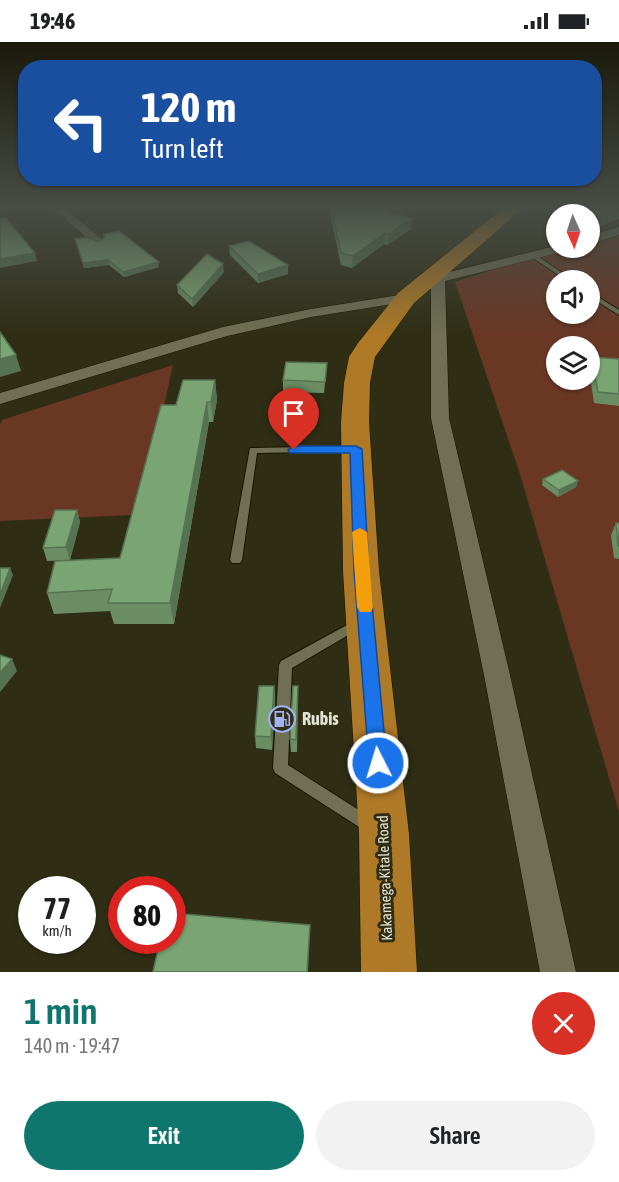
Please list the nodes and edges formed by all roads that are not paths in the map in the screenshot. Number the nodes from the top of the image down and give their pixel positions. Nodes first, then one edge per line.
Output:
1 (467, 248) edge
2 (546, 252) edge
3 (532, 255) junction
4 (555, 270) edge
5 (422, 287) junction
6 (600, 301) edge
7 (619, 313) edge
8 (0, 399) edge
9 (356, 449) junction
10 (236, 560) dead end
11 (366, 619) junction
12 (384, 834) junction
13 (389, 972) edge
14 (558, 972) edge

1 - 5 highway, Kakamega-Kitale Road
2 - 3 street
3 - 4 lane
3 - 5 street
5 - 8 street
5 - 9 highway, Kakamega-Kitale Road
5 - 14 street
6 - 7 lane
9 - 10 lane
9 - 11 highway, Kakamega-Kitale Road
11 - 12 highway, Kakamega-Kitale Road
11 - 12 lane
12 - 13 highway, Kakamega-Kitale Road

